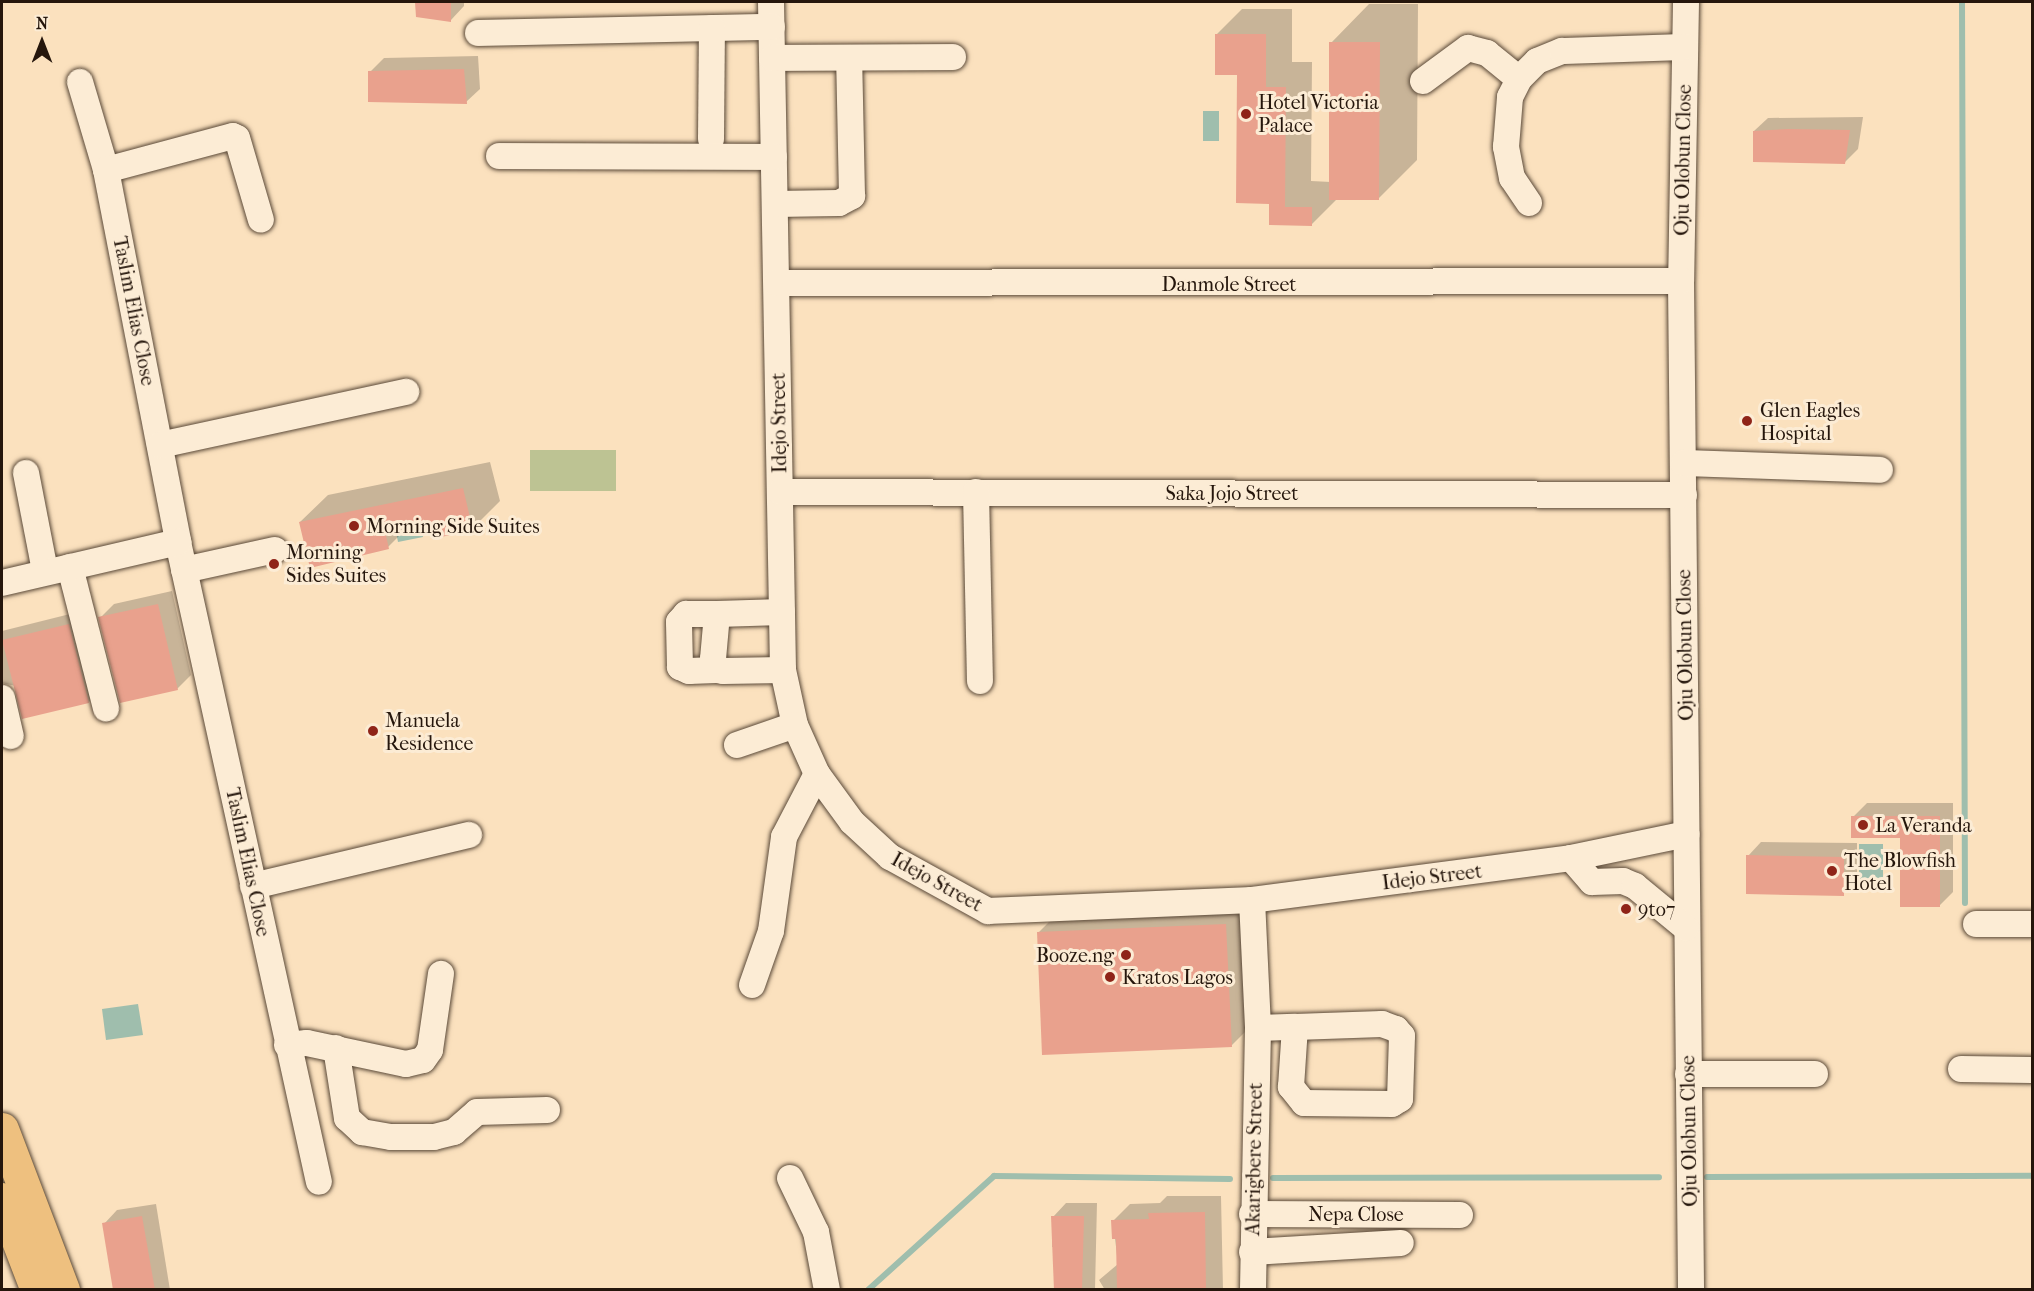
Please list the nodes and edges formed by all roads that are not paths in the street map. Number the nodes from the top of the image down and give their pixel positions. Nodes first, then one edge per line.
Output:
1 (771, 2) edge
2 (1686, 2) edge
3 (772, 27) junction
4 (712, 28) junction
5 (478, 33) dead end
6 (1685, 47) junction
7 (953, 57) dead end
8 (772, 58) junction
9 (849, 58) junction
10 (1519, 78) junction
11 (1423, 81) dead end
12 (80, 82) dead end
13 (711, 139) dead end
14 (499, 156) dead end
15 (774, 157) junction
16 (106, 170) junction
17 (1529, 203) dead end
18 (775, 204) junction
19 (261, 220) dead end
20 (1681, 281) junction
21 (777, 283) junction
22 (406, 392) dead end
23 (160, 445) junction
24 (1684, 463) junction
25 (1880, 470) dead end
26 (26, 474) dead end
27 (780, 492) junction
28 (976, 492) junction
29 (1684, 495) junction
30 (178, 542) junction
31 (275, 550) dead end
32 (70, 567) junction
33 (184, 570) junction
34 (45, 571) junction
35 (2, 583) edge
36 (782, 612) junction
37 (717, 614) junction
38 (716, 670) junction
39 (783, 670) junction
40 (980, 681) dead end
41 (2, 698) edge
42 (106, 708) dead end
43 (795, 725) junction
44 (11, 736) dead end
45 (737, 745) dead end
46 (817, 774) junction
47 (1688, 834) junction
48 (469, 835) dead end
49 (1571, 858) junction
50 (253, 886) junction
51 (1252, 900) junction
52 (1976, 924) dead end
53 (2032, 924) edge
54 (1686, 928) junction
55 (441, 974) dead end
56 (752, 985) dead end
57 (1294, 1027) junction
58 (1258, 1028) junction
59 (287, 1044) junction
60 (336, 1048) junction
61 (1960, 1069) dead end
62 (2032, 1070) edge
63 (1688, 1074) junction
64 (1815, 1074) dead end
65 (547, 1110) dead end
66 (2, 1129) edge
67 (790, 1178) dead end
68 (320, 1182) dead end
69 (12, 1205) edge
70 (1252, 1214) junction
71 (1460, 1215) dead end
72 (1401, 1243) dead end
73 (1252, 1252) junction
74 (37, 1290) edge
75 (63, 1290) edge
76 (826, 1290) edge
77 (1253, 1290) edge
78 (1691, 1290) edge

1 - 3 street, Idejo Street
2 - 6 street, Oju Olobun Close
3 - 4 street
3 - 8 street, Idejo Street
4 - 5 street
4 - 13 street
6 - 10 street
6 - 20 street, Oju Olobun Close
7 - 9 street
8 - 9 street
8 - 15 street, Idejo Street
9 - 18 street
10 - 11 street
10 - 17 street
12 - 16 street, Taslim Elias Close
14 - 15 street
15 - 18 street, Idejo Street
16 - 19 street
16 - 23 street, Taslim Elias Close
18 - 21 street, Idejo Street
20 - 21 street, Danmole Street
20 - 24 street, Oju Olobun Close
21 - 27 street, Idejo Street
22 - 23 street
23 - 30 street, Taslim Elias Close
24 - 25 street
24 - 29 street, Oju Olobun Close
26 - 34 street
27 - 28 street, Saka Jojo Street
27 - 36 street, Idejo Street
28 - 29 street, Saka Jojo Street
28 - 40 street
29 - 47 street, Oju Olobun Close
30 - 32 street
30 - 33 street, Taslim Elias Close
31 - 33 street
32 - 34 street
32 - 42 street
33 - 50 street, Taslim Elias Close
34 - 35 street
36 - 37 street
36 - 39 street, Idejo Street
37 - 38 street
37 - 38 street
38 - 39 street
39 - 43 street, Idejo Street
41 - 44 street
43 - 45 street
43 - 46 street, Idejo Street
46 - 51 street, Idejo Street
46 - 56 street
47 - 49 street, Idejo Street
47 - 54 street, Oju Olobun Close
48 - 50 street
49 - 51 street, Idejo Street
49 - 54 street
50 - 59 street, Taslim Elias Close
51 - 58 street, Akarigbere Street
52 - 53 street
54 - 63 street, Oju Olobun Close
55 - 60 street
57 - 57 street
57 - 58 street
58 - 70 street, Akarigbere Street
59 - 60 street
59 - 68 street, Taslim Elias Close
60 - 65 street
61 - 62 street
63 - 64 street
63 - 78 street, Oju Olobun Close
66 - 69 highway
67 - 76 street
69 - 74 highway
69 - 75 highway
70 - 71 street, Nepa Close
70 - 73 street, Akarigbere Street
72 - 73 street
73 - 77 street, Akarigbere Street

